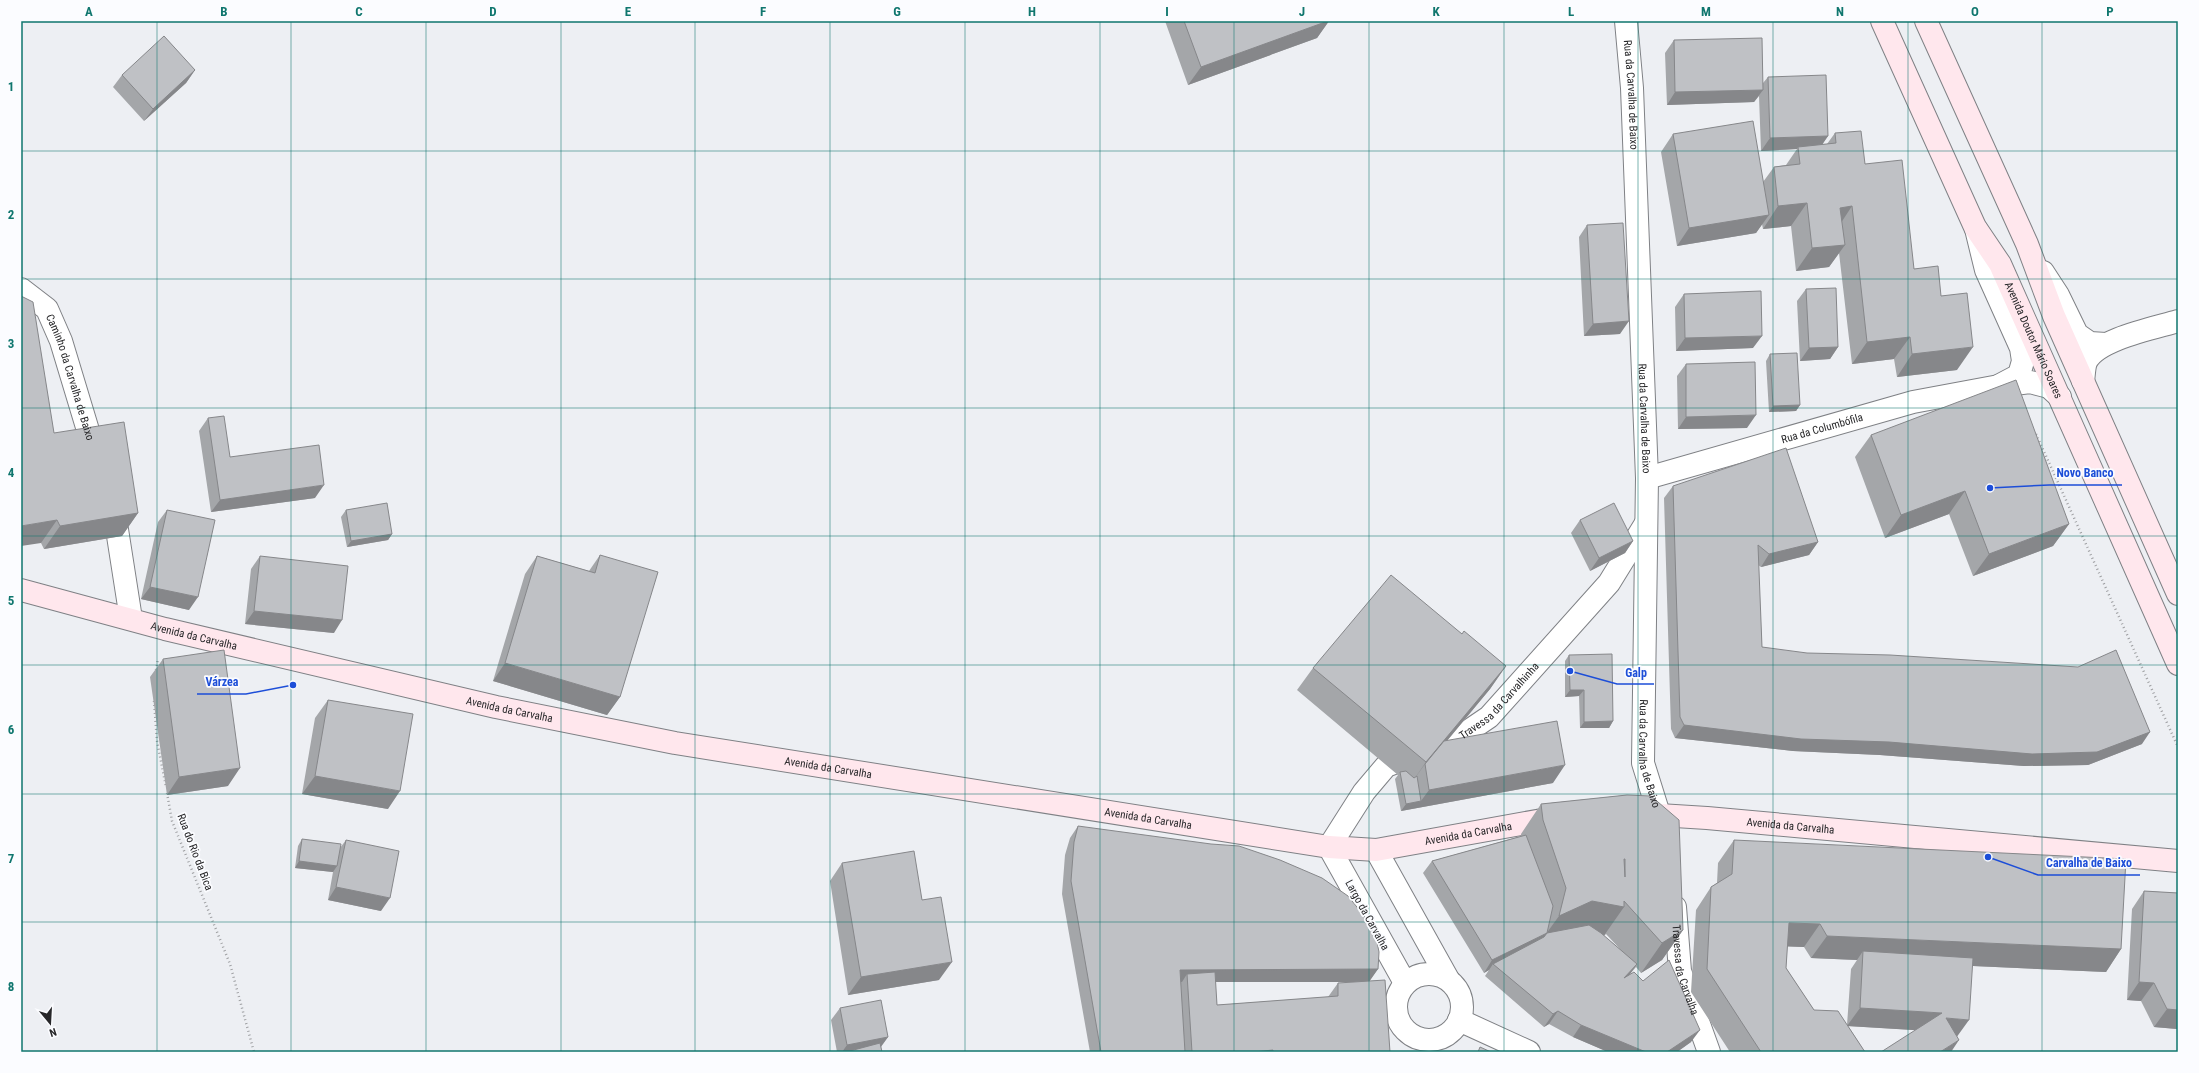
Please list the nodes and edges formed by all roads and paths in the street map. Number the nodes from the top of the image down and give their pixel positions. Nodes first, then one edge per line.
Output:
1 (1626, 21) edge
2 (1882, 21) edge
3 (1926, 21) edge
4 (1975, 227) junction
5 (2027, 244) junction
6 (21, 289) edge
7 (2178, 321) edge
8 (2106, 344) junction
9 (2083, 381) junction
10 (1999, 386) junction
11 (2060, 396) junction
12 (2033, 429) edge
13 (1647, 478) junction
14 (1646, 523) junction
15 (21, 590) edge
16 (2178, 594) edge
17 (131, 619) junction
18 (165, 629) junction
19 (2178, 664) edge
20 (156, 672) dead end
21 (153, 694) dead end
22 (2178, 747) edge
23 (1578, 814) edge
24 (1623, 814) edge
25 (1661, 814) junction
26 (1329, 847) junction
27 (1668, 848) edge
28 (1376, 850) junction
29 (2178, 861) edge
30 (1673, 885) edge
31 (1448, 979) junction
32 (1405, 983) junction
33 (1459, 1020) junction
34 (1417, 1045) edge
35 (254, 1052) edge
36 (1529, 1052) edge
37 (1709, 1052) edge

1 - 13 street, Rua da Carvalha de Baixo
2 - 4 street, Avenida Doutor Mário Soares
3 - 5 street
4 - 10 street, Rua da Columbófila
4 - 11 street, Avenida Doutor Mário Soares
5 - 8 street
5 - 9 street
6 - 17 street, Caminho da Carvalha de Baixo
7 - 8 street
8 - 9 street
9 - 16 street
10 - 11 street, Rua da Columbófila
10 - 13 street, Rua da Columbófila
11 - 19 street, Avenida Doutor Mário Soares
12 - 22 path
13 - 14 street, Rua da Carvalha de Baixo
14 - 25 street, Rua da Carvalha de Baixo
14 - 26 street, Travessa da Carvalhinha
15 - 17 street, Avenida da Carvalha
17 - 18 street, Avenida da Carvalha
18 - 20 path
18 - 26 street, Avenida da Carvalha
21 - 35 path, Rua do Rio da Bica
23 - 28 street, Avenida da Carvalha
24 - 25 street, Avenida da Carvalha
25 - 27 street
25 - 29 street, Avenida da Carvalha
26 - 28 street, Avenida da Carvalha
26 - 32 street, Largo da Carvalha
28 - 31 street
30 - 37 street, Travessa da Carvalha
31 - 32 street
31 - 33 street
32 - 34 street
33 - 34 street
33 - 36 street

